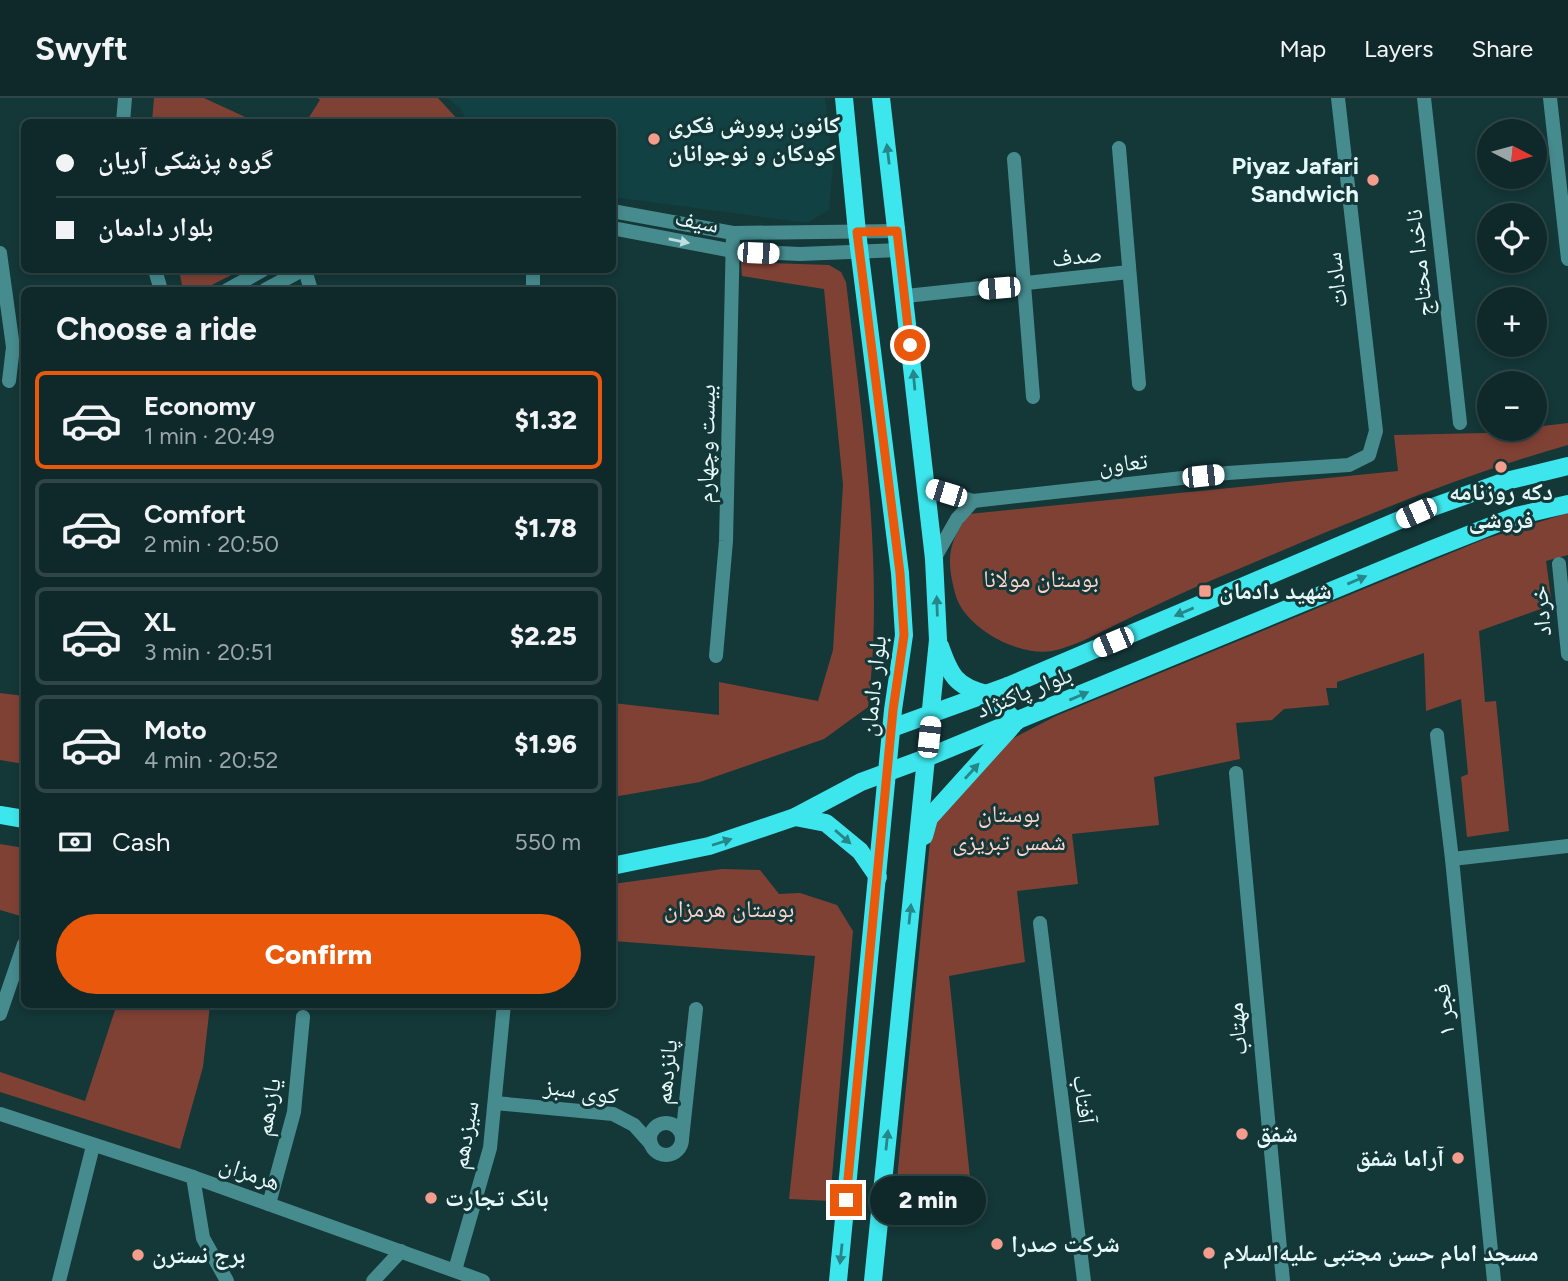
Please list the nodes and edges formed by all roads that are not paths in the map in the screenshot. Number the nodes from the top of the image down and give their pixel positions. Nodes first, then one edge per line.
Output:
1 (125, 98) edge
2 (844, 98) edge
3 (881, 98) edge
4 (1338, 98) edge
5 (1424, 98) edge
6 (1550, 98) edge
7 (123, 119) edge
8 (1119, 148) dead end
9 (1014, 159) dead end
10 (616, 212) edge
11 (616, 229) edge
12 (897, 231) junction
13 (857, 232) junction
14 (733, 233) junction
15 (900, 250) junction
16 (733, 251) junction
17 (0, 253) edge
18 (859, 253) junction
19 (1568, 260) edge
20 (1129, 272) junction
21 (258, 273) edge
22 (298, 273) edge
23 (1025, 285) junction
24 (232, 287) edge
25 (271, 287) edge
26 (906, 296) junction
27 (0, 352) edge
28 (21, 375) edge
29 (4, 382) edge
30 (1139, 384) dead end
31 (1033, 397) dead end
32 (1460, 423) dead end
33 (1369, 455) joint
34 (1568, 466) edge
35 (924, 486) junction
36 (974, 501) junction
37 (1568, 504) edge
38 (934, 559) junction
39 (1559, 564) dead end
40 (938, 640) junction
41 (1568, 654) edge
42 (716, 656) dead end
43 (1008, 686) junction
44 (987, 694) junction
45 (931, 716) junction
46 (1016, 722) junction
47 (892, 728) junction
48 (1437, 735) dead end
49 (926, 758) junction
50 (888, 772) junction
51 (1236, 773) dead end
52 (0, 815) edge
53 (795, 817) junction
54 (21, 818) edge
55 (1568, 846) edge
56 (1452, 859) junction
57 (616, 865) edge
58 (915, 869) junction
59 (878, 877) junction
60 (1040, 923) dead end
61 (21, 953) edge
62 (504, 1008) edge
63 (696, 1009) dead end
64 (0, 1014) edge
65 (303, 1017) dead end
66 (495, 1103) junction
67 (0, 1114) edge
68 (682, 1139) junction
69 (651, 1144) junction
70 (93, 1146) junction
71 (193, 1177) junction
72 (269, 1204) junction
73 (401, 1251) junction
74 (456, 1270) junction
75 (59, 1281) edge
76 (227, 1281) edge
77 (373, 1281) edge
78 (483, 1281) edge
79 (838, 1281) edge
80 (873, 1281) edge
81 (1084, 1281) edge
82 (1283, 1281) edge
83 (1494, 1281) edge

1 - 7 street
2 - 13 main road, بلوار دادمان
12 -> 3 main road
4 - 33 street, سادات
5 - 32 street, ناخدا محتاج
6 - 19 street
8 - 20 street
9 - 23 street
10 - 14 street, سیف
11 -> 16 street, سیف
12 - 13 street, سیف
12 - 15 main road
13 - 14 street, سیف
13 - 18 main road, بلوار دادمان
14 - 16 street, بیست وچهارم
15 - 18 street, سیف
15 - 26 main road
16 - 18 street, سیف
16 - 42 street, بیست وچهارم
17 - 29 street
18 - 47 main road, بلوار دادمان
20 - 23 street, صدف
20 - 30 street
21 - 24 street
22 - 25 street
23 - 26 street, صدف
23 - 31 street
35 -> 26 main road
27 - 29 street
28 - 29 street
33 - 36 street, تعاون
34 -> 43 main road, بلوار پاکنژاد
35 - 36 street, تعاون
35 - 38 main road
36 - 38 street
46 -> 37 main road, بلوار پاکنژاد
40 -> 38 main road
39 - 41 street, خرداد
40 - 44 main road
40 - 45 main road
43 - 44 main road, بلوار پاکنژاد
43 - 46 main road
44 - 45 main road, بلوار پاکنژاد
45 - 47 main road, بلوار پاکنژاد
45 - 49 main road
46 - 49 main road, بلوار پاکنژاد
58 -> 46 main road
47 - 50 main road, بلوار دادمان
48 - 56 street, فجر ۱
49 - 50 main road, بلوار پاکنژاد
49 - 58 main road
50 - 53 main road, بلوار پاکنژاد
50 - 59 main road, بلوار دادمان
51 - 82 street, مهتاب
52 - 54 main road
57 -> 53 main road, بلوار پاکنژاد
53 -> 59 main road
55 - 56 street
56 - 83 street, فجر ۱
80 -> 58 main road
59 -> 79 main road, بلوار دادمان
60 - 81 street, آفتاب
61 - 64 street
62 - 66 street, سیزدهم
63 - 68 street, پانزدهم
65 - 72 street, یازدهم
66 - 69 street, کوی سبز
66 - 74 street, سیزدهم
67 - 70 street, هرمزان
68 - 69 street
68 - 69 street
70 - 71 street, هرمزان
70 - 75 street
71 - 72 street, هرمزان
71 - 76 street
72 - 73 street, هرمزان
73 - 74 street, هرمزان
73 - 77 street
74 - 78 street, هرمزان

